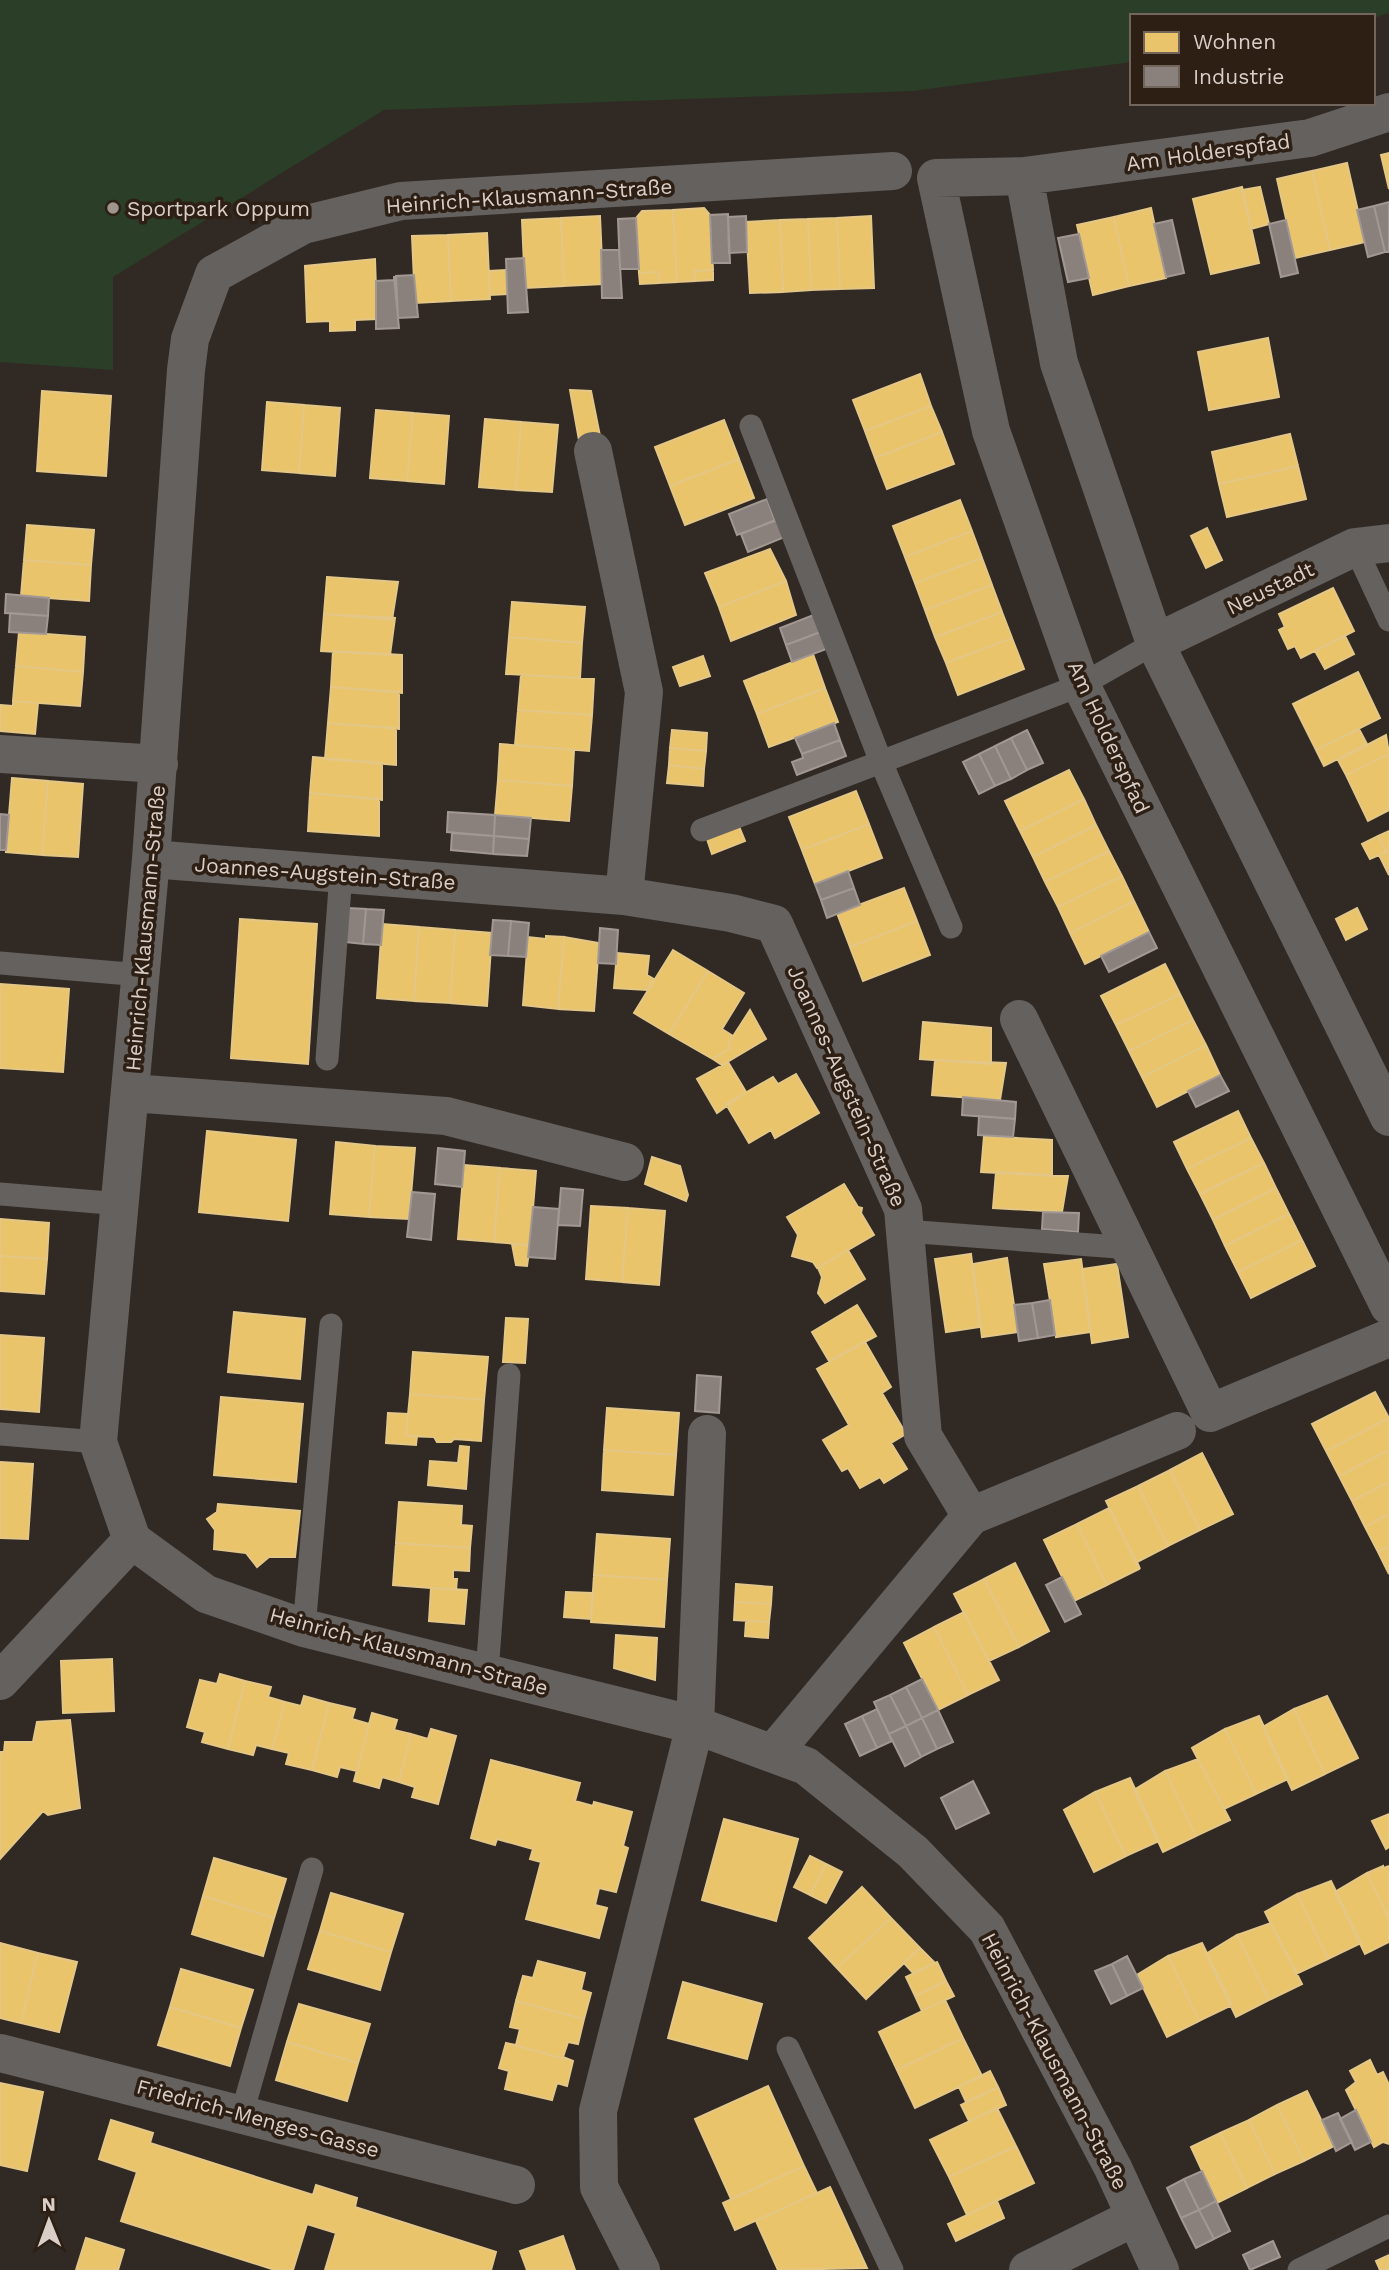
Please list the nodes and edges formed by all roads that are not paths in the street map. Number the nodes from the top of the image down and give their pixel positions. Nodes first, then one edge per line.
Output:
1 (1389, 112) edge
2 (893, 171) dead end
3 (1024, 176) junction
4 (751, 426) dead end
5 (593, 450) dead end
6 (1372, 545) edge
7 (1389, 620) edge
8 (1155, 643) junction
9 (1080, 685) junction
10 (0, 754) edge
11 (881, 762) junction
12 (159, 764) junction
13 (702, 831) dead end
14 (152, 859) junction
15 (341, 874) junction
16 (624, 896) junction
17 (951, 927) dead end
18 (0, 963) edge
19 (141, 975) junction
20 (1019, 1019) dead end
21 (327, 1059) dead end
22 (131, 1093) junction
23 (1389, 1117) edge
24 (625, 1163) dead end
25 (0, 1194) edge
26 (121, 1204) junction
27 (905, 1231) junction
28 (1131, 1248) junction
29 (1389, 1306) edge
30 (331, 1325) dead end
31 (1389, 1338) edge
32 (509, 1375) dead end
33 (1177, 1431) dead end
34 (0, 1434) edge
35 (707, 1434) dead end
36 (98, 1443) junction
37 (971, 1516) junction
38 (132, 1540) junction
39 (304, 1628) junction
40 (487, 1673) junction
41 (0, 1681) edge
42 (695, 1726) junction
43 (774, 1752) junction
44 (312, 1869) dead end
45 (788, 2048) dead end
46 (0, 2053) edge
47 (242, 2113) junction
48 (516, 2185) dead end
49 (1135, 2217) junction
50 (1389, 2226) edge
51 (641, 2270) edge
52 (892, 2270) edge
53 (1028, 2270) edge
54 (1160, 2270) edge
55 (1298, 2270) edge

1 - 3 street, Am Holderspfad
2 - 12 street, Heinrich-Klausmann-Straße
3 - 8 street
3 - 9 street, Am Holderspfad
4 - 11 lane
5 - 16 street
6 - 7 lane
6 - 8 street, Neustadt
8 - 9 lane
8 - 23 street
9 - 11 lane
9 - 29 street, Am Holderspfad
10 - 12 street, Heinrich-Klausmann-Straße
11 - 13 lane
11 - 17 lane
12 - 14 street, Heinrich-Klausmann-Straße
14 - 15 street, Joannes-Augstein-Straße
14 - 19 street, Heinrich-Klausmann-Straße
15 - 16 street, Joannes-Augstein-Straße
15 - 21 lane
16 - 27 street, Joannes-Augstein-Straße
18 - 19 lane
19 - 22 street, Heinrich-Klausmann-Straße
20 - 28 street
22 - 24 street, Heinrich-Klausmann-Straße
22 - 26 street, Heinrich-Klausmann-Straße
25 - 26 lane
26 - 36 street, Heinrich-Klausmann-Straße
27 - 28 lane
27 - 37 street, Joannes-Augstein-Straße
28 - 31 street
30 - 39 lane
32 - 40 lane
33 - 37 street
34 - 36 lane
35 - 42 street
36 - 38 street, Heinrich-Klausmann-Straße
37 - 43 street
38 - 39 street, Heinrich-Klausmann-Straße
38 - 41 street
39 - 40 street, Heinrich-Klausmann-Straße
40 - 42 street, Heinrich-Klausmann-Straße
42 - 43 street, Heinrich-Klausmann-Straße
42 - 51 street
43 - 49 street, Heinrich-Klausmann-Straße
44 - 47 lane
45 - 52 lane
46 - 47 street, Friedrich-Menges-Gasse
47 - 48 street, Friedrich-Menges-Gasse
49 - 53 street, Heinrich-Klausmann-Straße
49 - 54 street, Heinrich-Klausmann-Straße
50 - 55 lane

